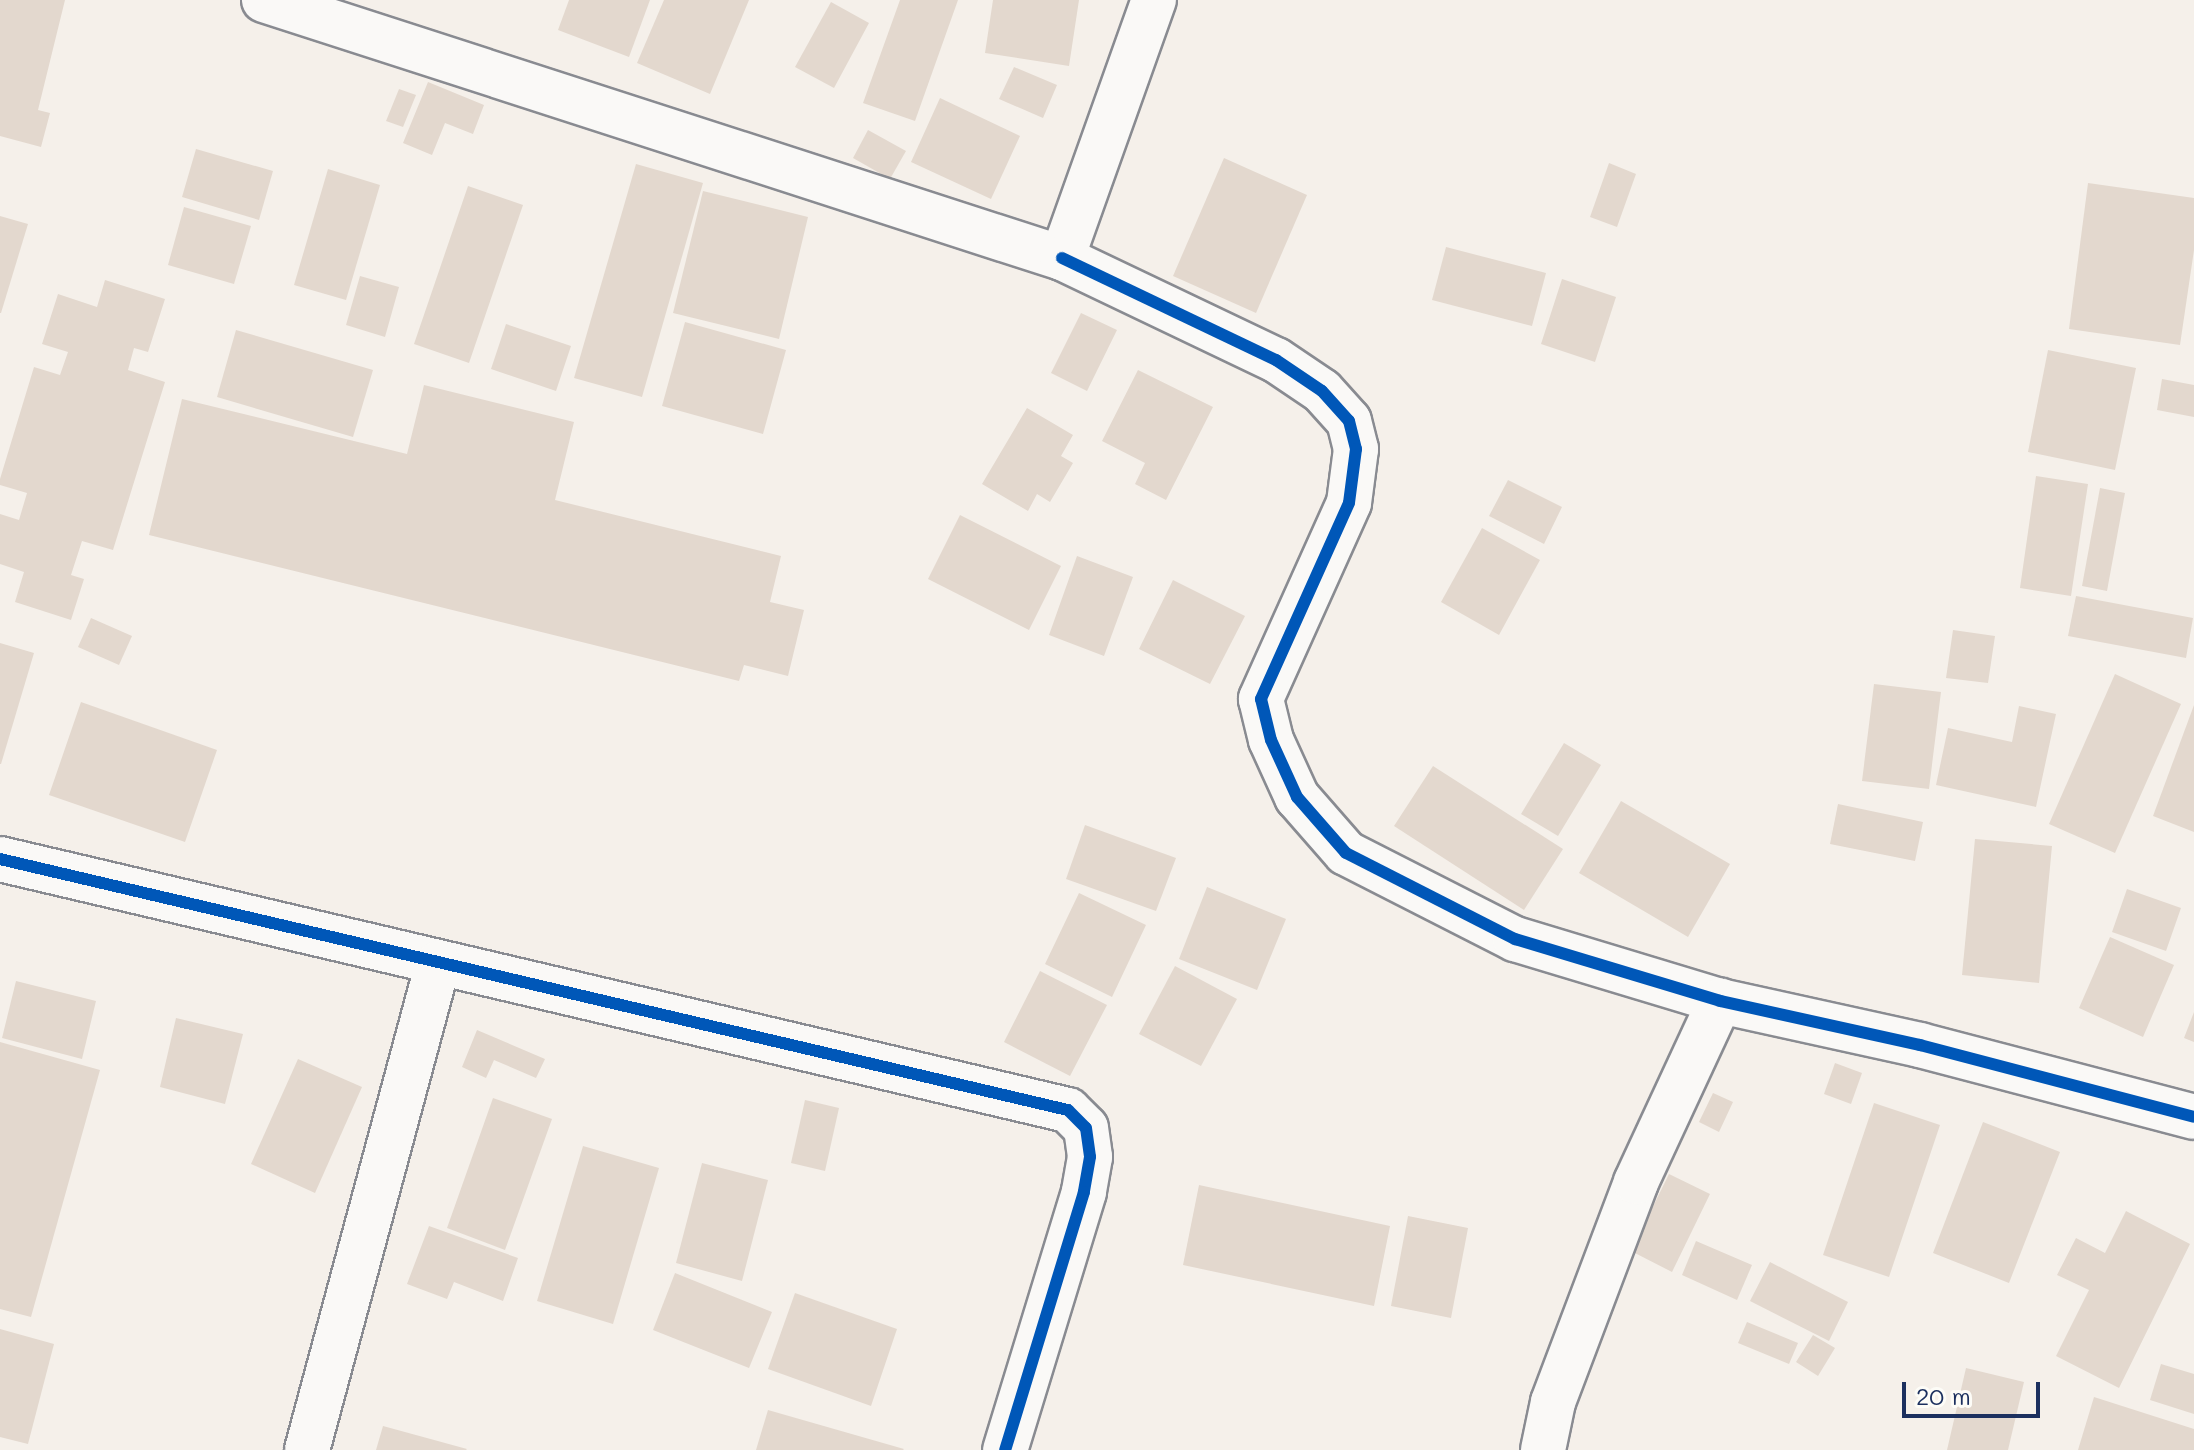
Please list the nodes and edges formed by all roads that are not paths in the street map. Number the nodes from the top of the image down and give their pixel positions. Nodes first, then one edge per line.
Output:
1 (264, 0) edge
2 (1154, 0) edge
3 (1062, 258) junction
4 (0, 859) edge
5 (438, 963) junction
6 (1720, 1001) junction
7 (2194, 1117) edge
8 (307, 1450) edge
9 (1005, 1450) edge
10 (1543, 1450) edge

1 - 3 street
2 - 3 street
3 - 6 street
4 - 5 street
5 - 8 street
5 - 9 street
6 - 7 street
6 - 10 street

